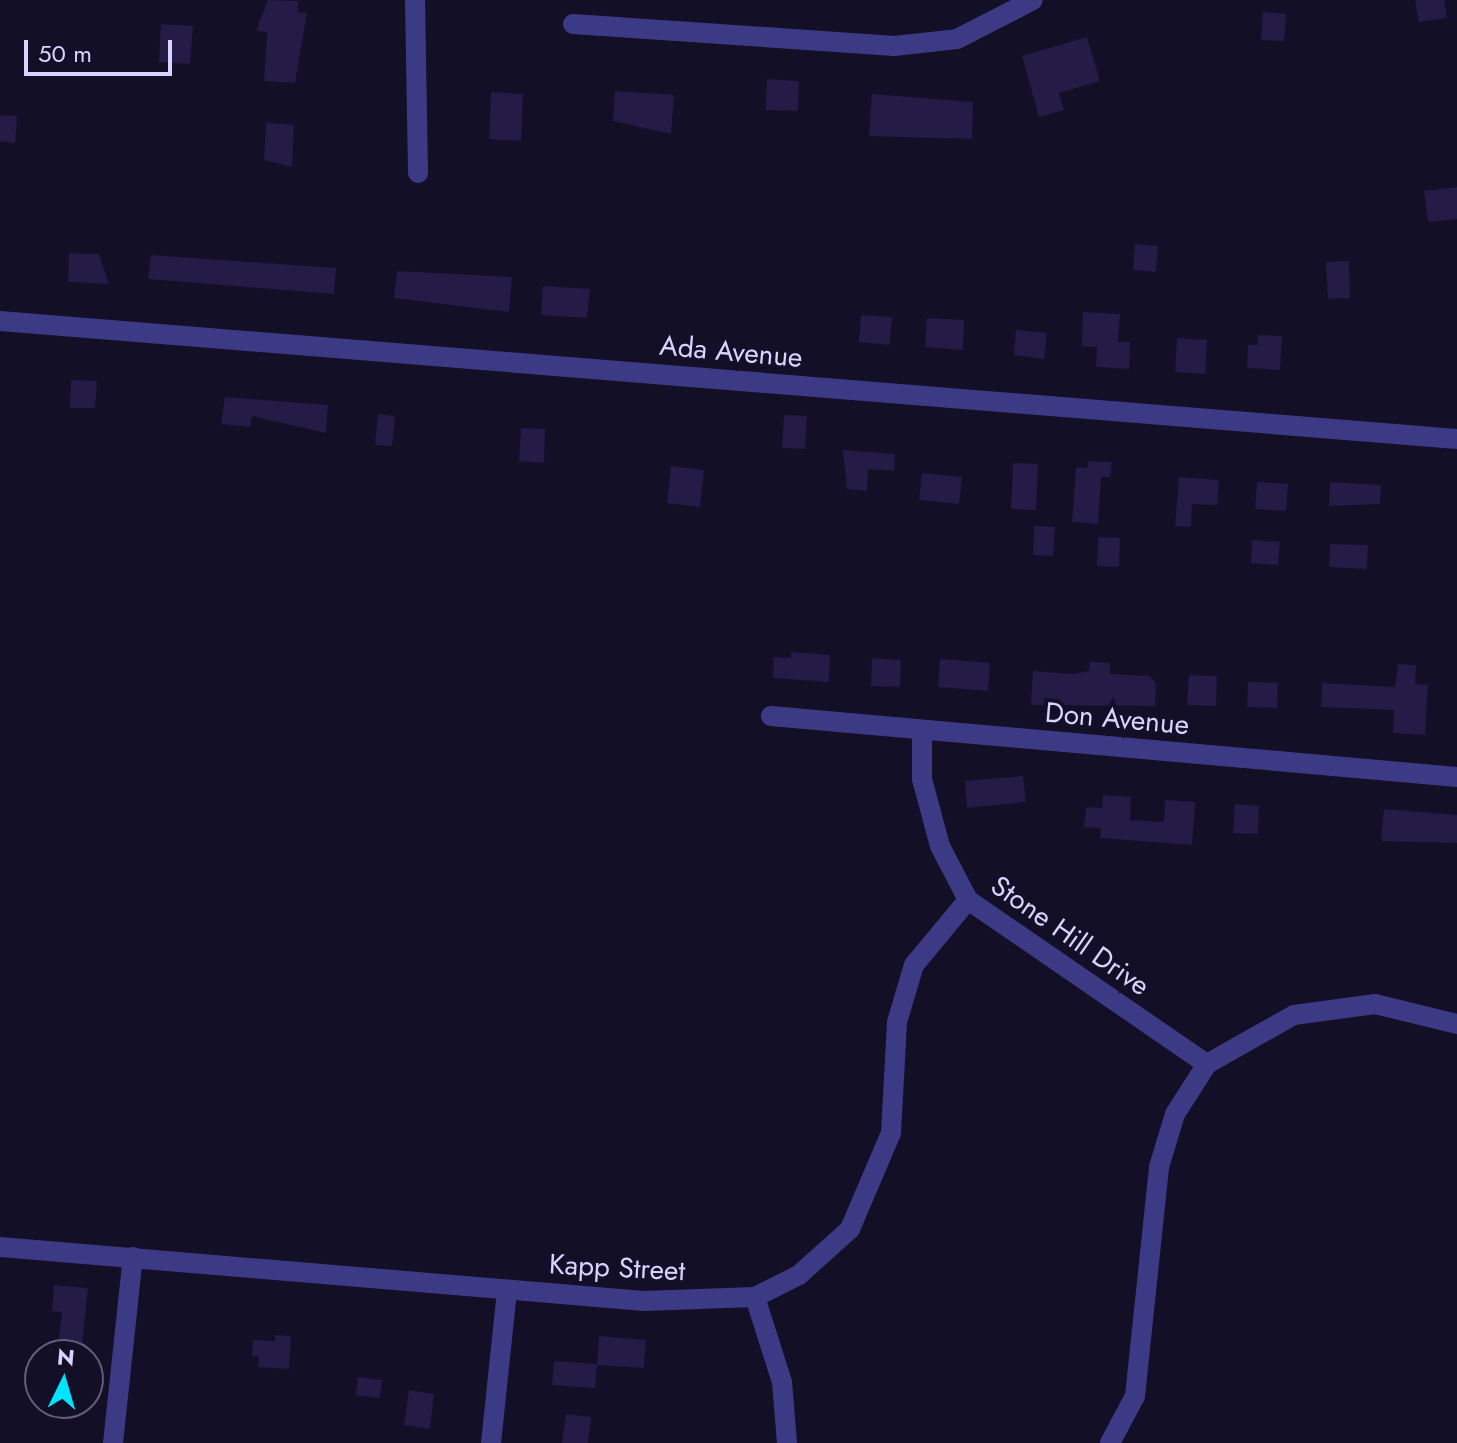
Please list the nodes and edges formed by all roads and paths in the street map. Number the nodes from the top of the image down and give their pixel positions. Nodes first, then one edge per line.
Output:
1 (415, 0) edge
2 (1033, 0) edge
3 (573, 24) dead end
4 (418, 173) dead end
5 (0, 321) edge
6 (1457, 439) edge
7 (771, 716) dead end
8 (922, 730) junction
9 (1457, 777) edge
10 (968, 900) junction
11 (1457, 1024) edge
12 (1207, 1064) junction
13 (0, 1247) edge
14 (133, 1257) junction
15 (507, 1290) junction
16 (755, 1297) junction
17 (113, 1443) edge
18 (491, 1443) edge
19 (787, 1443) edge
20 (1110, 1443) edge

1 - 4 street
2 - 3 street
5 - 6 street, Ada Avenue
7 - 8 street, Don Avenue
8 - 9 street, Don Avenue
8 - 10 street, Stone Hill Drive
10 - 12 street, Stone Hill Drive
10 - 16 street, Kapp Street
11 - 12 street
12 - 20 street
13 - 14 street, Kapp Street
14 - 15 street, Kapp Street
14 - 17 street
15 - 16 street, Kapp Street
15 - 18 street
16 - 19 street

